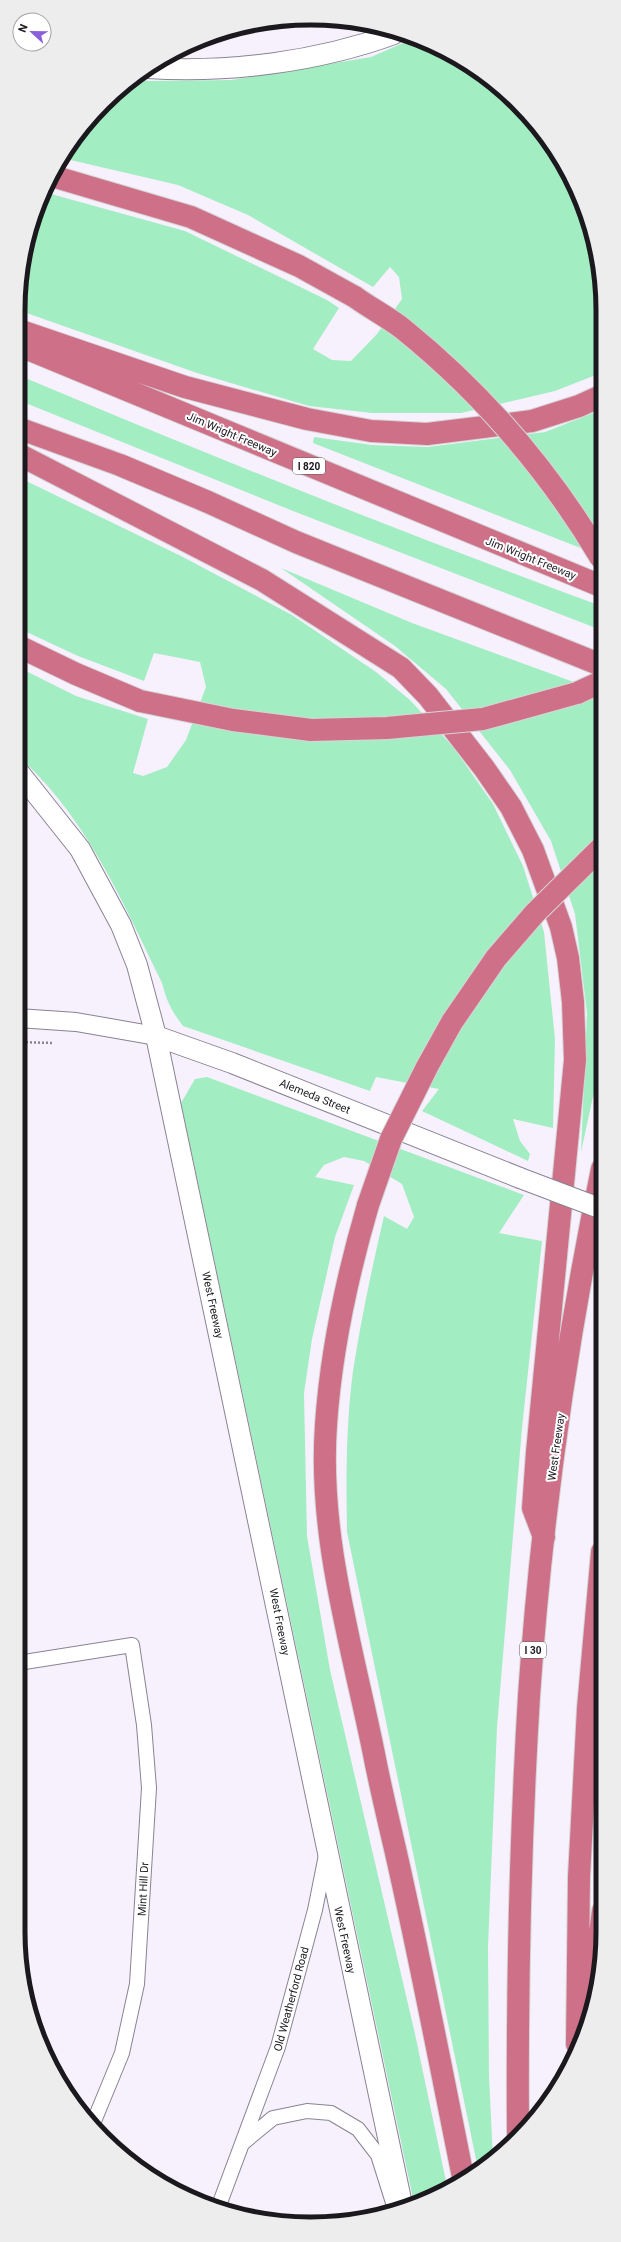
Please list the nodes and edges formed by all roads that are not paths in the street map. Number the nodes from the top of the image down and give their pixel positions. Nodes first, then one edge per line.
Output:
1 (387, 36) edge
2 (159, 69) edge
3 (58, 178) edge
4 (25, 332) edge
5 (25, 348) edge
6 (596, 398) edge
7 (25, 431) edge
8 (25, 458) edge
9 (596, 551) edge
10 (596, 584) edge
11 (25, 649) edge
12 (596, 663) edge
13 (596, 684) edge
14 (25, 780) edge
15 (596, 853) edge
16 (25, 1018) edge
17 (156, 1036) junction
18 (596, 1198) edge
19 (596, 1207) edge
20 (544, 1538) junction
21 (596, 1619) edge
22 (25, 1662) edge
23 (327, 1852) junction
24 (577, 2033) edge
25 (95, 2119) edge
26 (518, 2127) edge
27 (244, 2142) junction
28 (462, 2173) edge
29 (220, 2202) edge
30 (402, 2202) edge
31 (393, 2204) edge

1 - 2 main road
3 - 9 highway, bridge
4 - 6 highway
5 - 10 highway, Jim Wright Freeway / I 820
7 - 12 highway
8 - 20 highway
11 - 13 highway, bridge
14 - 17 main road, West Freeway
15 - 28 highway, bridge
16 - 17 street, Alemeda Street
17 - 19 main road, Alemeda Street, bridge
17 - 23 main road, West Freeway
18 - 20 highway, West Freeway / I 30
20 - 26 highway, West Freeway / I 30
21 - 24 highway
22 - 25 street, Mint Hill Dr
23 - 27 street, Old Weatherford Road
23 - 30 main road, West Freeway
27 - 29 street, Old Weatherford Road
27 - 31 street, Old Weatherford Road

